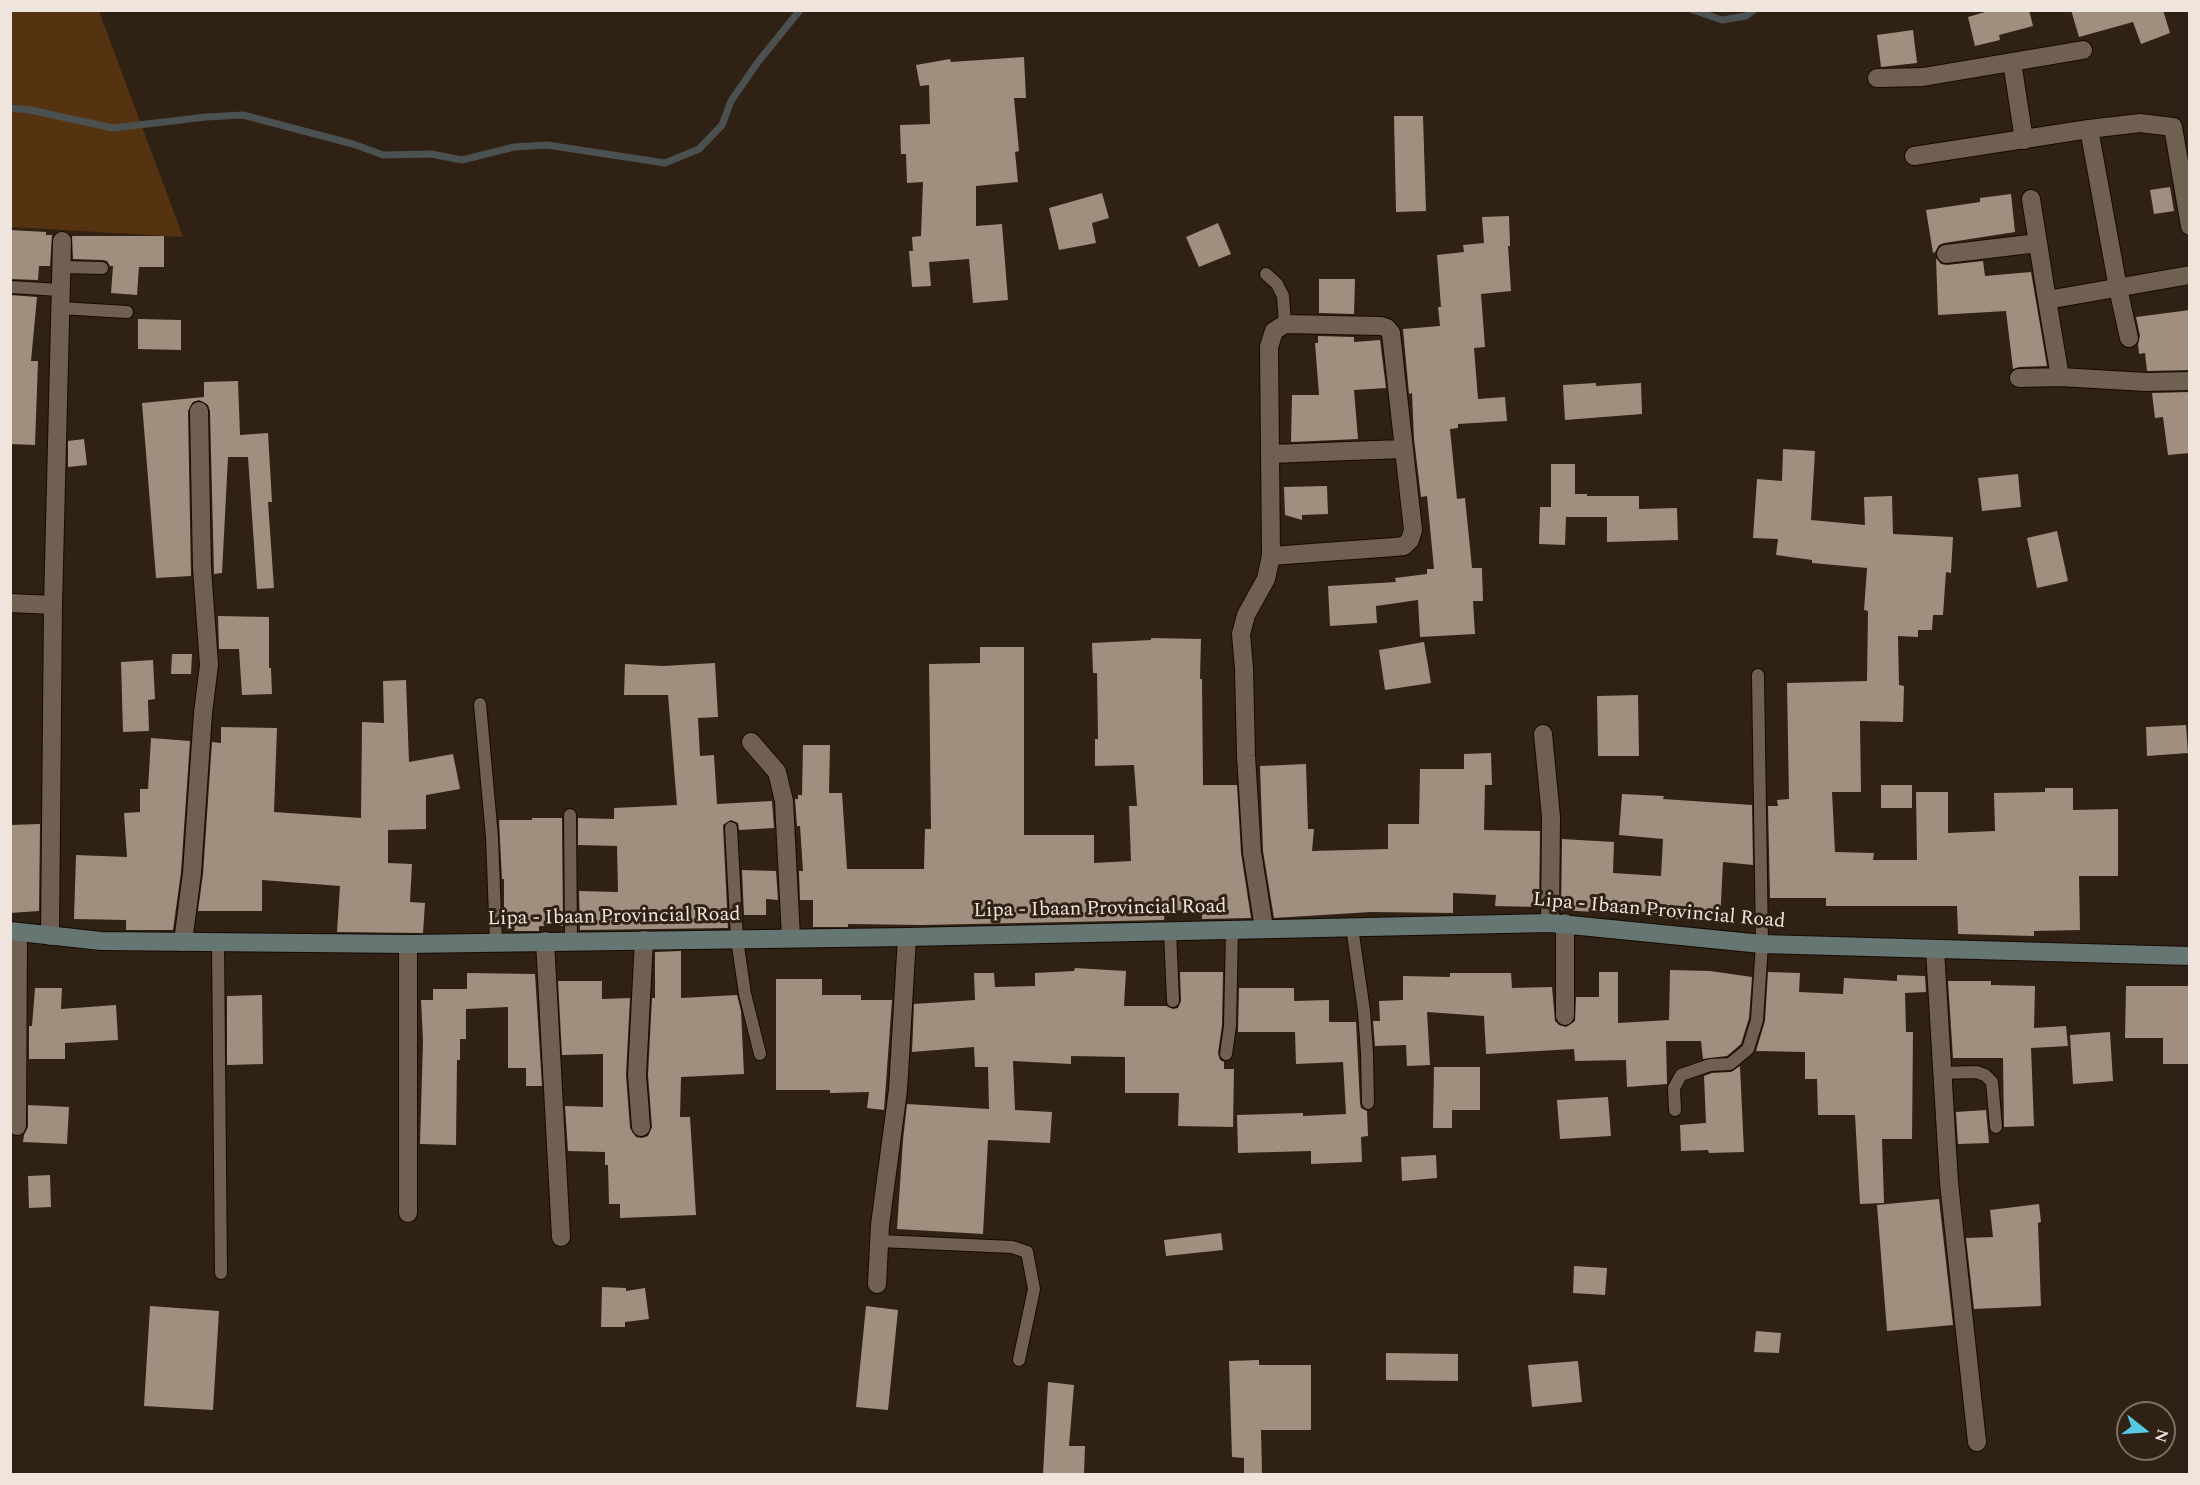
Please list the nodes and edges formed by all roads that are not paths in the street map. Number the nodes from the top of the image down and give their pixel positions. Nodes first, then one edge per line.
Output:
1 (2083, 50) dead end
2 (2012, 62) junction
3 (1877, 78) dead end
4 (2181, 125) edge
5 (2089, 129) junction
6 (2024, 140) junction
7 (1914, 156) dead end
8 (2031, 199) dead end
9 (2190, 226) edge
10 (62, 241) dead end
11 (2038, 243) junction
12 (1946, 254) dead end
13 (61, 267) junction
14 (102, 268) dead end
15 (1266, 274) dead end
16 (2190, 275) edge
17 (10, 287) edge
18 (2118, 288) junction
19 (60, 299) junction
20 (2047, 300) junction
21 (127, 312) dead end
22 (1285, 324) junction
23 (2129, 338) dead end
24 (2060, 377) junction
25 (2019, 378) dead end
26 (2190, 381) edge
27 (199, 411) dead end
28 (1402, 449) junction
29 (1270, 454) junction
30 (1270, 556) junction
31 (10, 603) edge
32 (53, 605) junction
33 (1758, 675) dead end
34 (480, 704) dead end
35 (1543, 734) dead end
36 (751, 742) dead end
37 (570, 815) dead end
38 (731, 828) dead end
39 (1558, 923) junction
40 (1352, 927) junction
41 (1264, 928) junction
42 (1232, 929) junction
43 (1170, 930) junction
44 (14, 932) edge
45 (50, 936) junction
46 (907, 937) junction
47 (791, 938) junction
48 (737, 939) junction
49 (571, 940) junction
50 (644, 940) junction
51 (545, 941) junction
52 (183, 942) junction
53 (218, 942) junction
54 (496, 942) junction
55 (408, 944) junction
56 (1762, 944) junction
57 (1935, 950) junction
58 (2190, 956) edge
59 (1173, 1001) dead end
60 (1565, 1016) dead end
61 (760, 1054) dead end
62 (1226, 1054) dead end
63 (1942, 1073) junction
64 (1368, 1103) dead end
65 (1675, 1110) dead end
66 (17, 1126) dead end
67 (641, 1127) dead end
68 (1996, 1128) dead end
69 (408, 1213) dead end
70 (561, 1237) dead end
71 (880, 1241) junction
72 (221, 1273) dead end
73 (877, 1284) dead end
74 (1018, 1360) dead end
75 (1977, 1442) dead end

1 - 2 street
2 - 3 street
2 - 6 street
4 - 5 street
4 - 9 street
5 - 6 street
5 - 18 street
6 - 7 street
8 - 11 street
10 - 13 street
11 - 12 street
11 - 20 street
13 - 14 lane
13 - 19 street
15 - 22 lane
16 - 18 street
17 - 19 lane
18 - 20 street
18 - 23 street
19 - 21 lane
19 - 32 street
20 - 24 street
22 - 28 street
22 - 29 street
24 - 25 street
24 - 26 street
27 - 52 street
28 - 29 street
28 - 30 street
29 - 30 street
30 - 41 street
31 - 32 street
32 - 45 street
33 - 56 lane
34 - 54 lane
35 - 39 street
36 - 47 street
37 - 49 lane
38 - 48 lane
39 - 40 main road, Lipa - Ibaan Provincial Road
39 - 56 main road, Lipa - Ibaan Provincial Road
39 - 60 street
40 - 41 main road, Lipa - Ibaan Provincial Road
40 - 64 lane
41 - 42 main road, Lipa - Ibaan Provincial Road
42 - 43 main road, Lipa - Ibaan Provincial Road
42 - 62 lane
43 - 46 main road, Lipa - Ibaan Provincial Road
43 - 59 lane
44 - 45 main road, Lipa - Ibaan Provincial Road
44 - 66 street
45 - 52 main road, Lipa - Ibaan Provincial Road
46 - 47 main road, Lipa - Ibaan Provincial Road
46 - 71 street
47 - 48 main road, Lipa - Ibaan Provincial Road
48 - 50 main road, Lipa - Ibaan Provincial Road
48 - 61 lane
49 - 50 main road, Lipa - Ibaan Provincial Road
49 - 51 main road, Lipa - Ibaan Provincial Road
50 - 67 street
51 - 54 main road, Lipa - Ibaan Provincial Road
51 - 70 street
52 - 53 main road, Lipa - Ibaan Provincial Road
53 - 55 main road, Lipa - Ibaan Provincial Road
53 - 72 lane
54 - 55 main road, Lipa - Ibaan Provincial Road
55 - 69 street
56 - 57 main road, Lipa - Ibaan Provincial Road
56 - 65 lane
57 - 58 main road, Lipa - Ibaan Provincial Road
57 - 63 street
63 - 68 lane
63 - 75 street
71 - 73 street
71 - 74 lane

